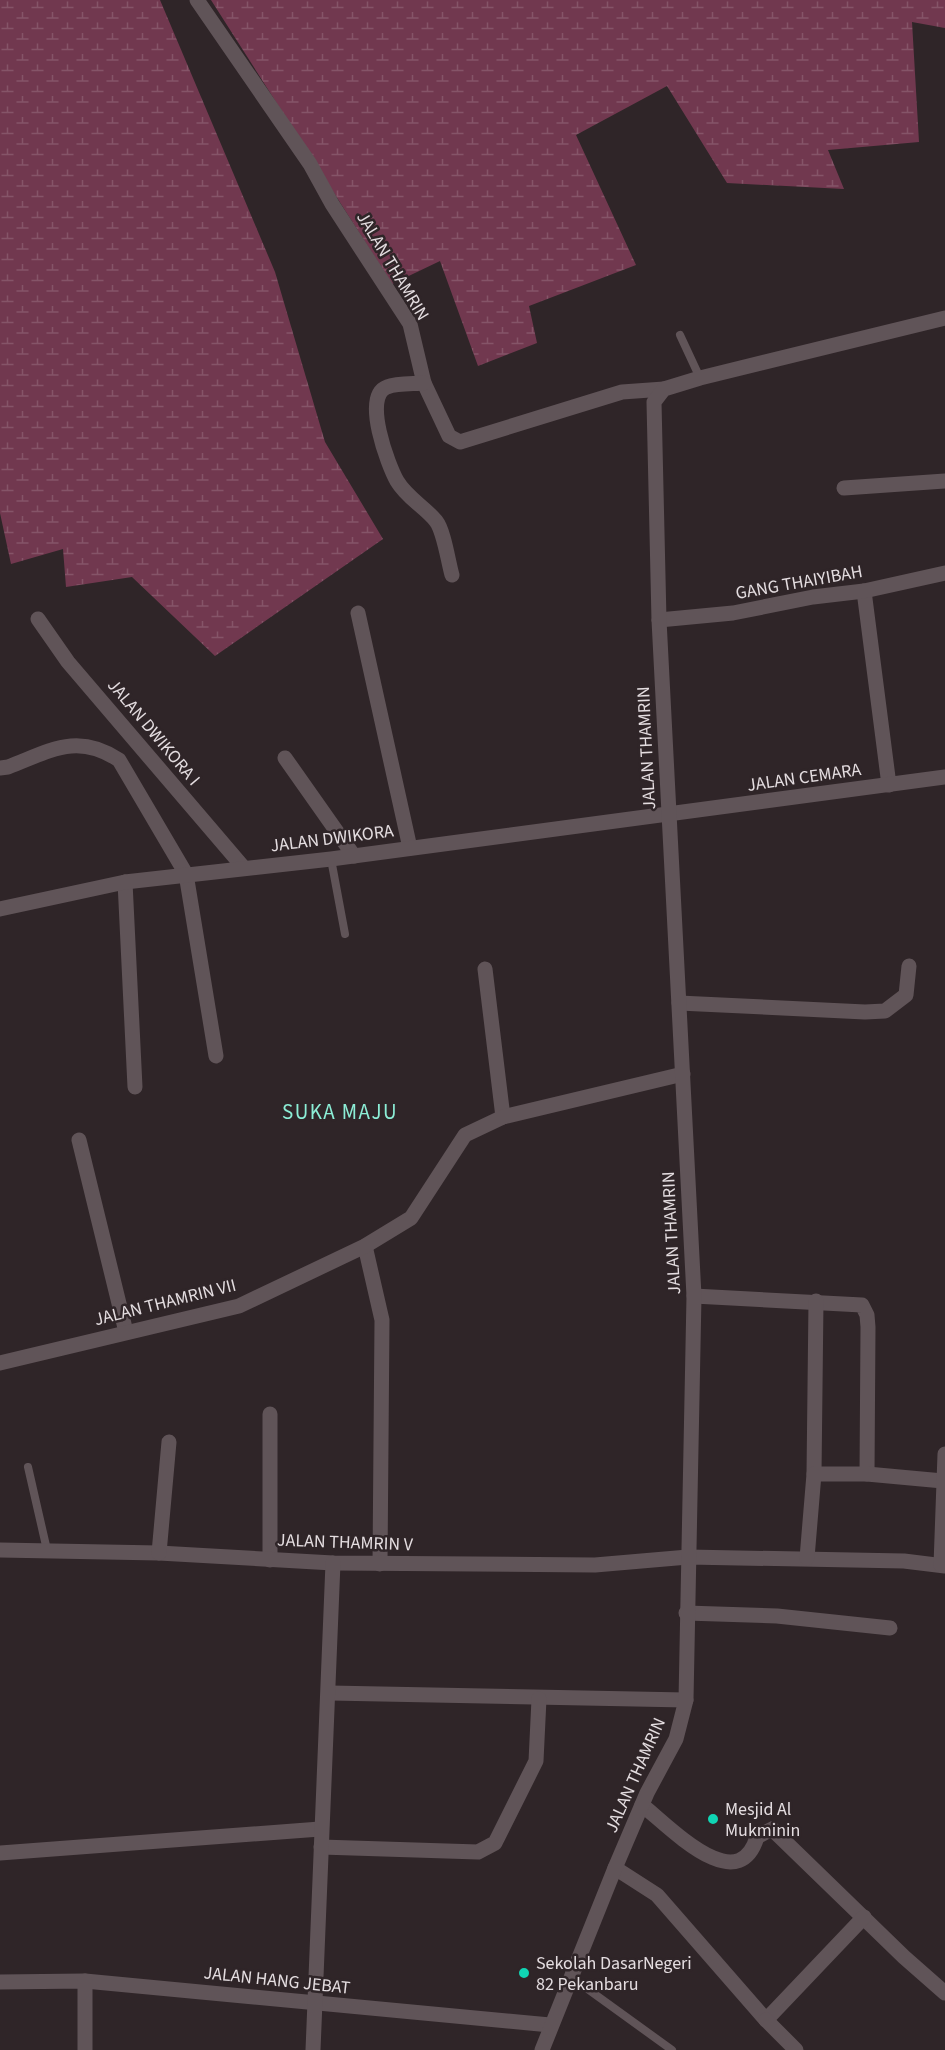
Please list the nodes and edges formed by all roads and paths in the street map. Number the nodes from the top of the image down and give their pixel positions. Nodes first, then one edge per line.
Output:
1 (197, 0) edge
2 (945, 318) edge
3 (680, 335) dead end
4 (700, 378) junction
5 (424, 383) junction
6 (664, 389) junction
7 (945, 481) edge
8 (844, 488) dead end
9 (945, 573) edge
10 (452, 575) dead end
11 (864, 591) junction
12 (358, 614) dead end
13 (38, 619) dead end
14 (659, 620) junction
15 (285, 758) dead end
16 (0, 768) edge
17 (945, 777) edge
18 (889, 785) junction
19 (669, 815) junction
20 (410, 848) junction
21 (354, 856) junction
22 (331, 859) junction
23 (244, 868) junction
24 (186, 874) junction
25 (125, 882) junction
26 (0, 909) edge
27 (345, 934) dead end
28 (909, 966) dead end
29 (485, 969) dead end
30 (679, 1003) junction
31 (216, 1056) dead end
32 (683, 1074) junction
33 (135, 1087) dead end
34 (503, 1117) junction
35 (79, 1140) dead end
36 (365, 1246) junction
37 (694, 1296) junction
38 (816, 1301) junction
39 (126, 1332) junction
40 (0, 1363) edge
41 (270, 1414) dead end
42 (169, 1442) dead end
43 (945, 1454) edge
44 (28, 1467) dead end
45 (814, 1474) junction
46 (867, 1474) junction
47 (943, 1481) junction
48 (0, 1550) edge
49 (47, 1550) junction
50 (159, 1553) junction
51 (688, 1557) junction
52 (807, 1558) junction
53 (270, 1560) junction
54 (333, 1563) junction
55 (380, 1564) junction
56 (943, 1566) edge
57 (686, 1613) junction
58 (890, 1628) dead end
59 (330, 1693) junction
60 (539, 1699) junction
61 (686, 1700) junction
62 (642, 1805) junction
63 (320, 1829) junction
64 (321, 1847) junction
65 (0, 1853) edge
66 (615, 1868) junction
67 (864, 1917) junction
68 (571, 1977) junction
69 (85, 1981) junction
70 (0, 1982) edge
71 (945, 1993) edge
72 (316, 2004) junction
73 (766, 2020) junction
74 (550, 2025) junction
75 (84, 2050) edge
76 (313, 2050) edge
77 (542, 2050) edge
78 (672, 2050) edge
79 (796, 2050) edge

1 - 5 street, JALAN THAMRIN
2 - 4 street, JALAN THAMRIN
3 - 4 lane
4 - 6 street, JALAN THAMRIN
5 - 6 street, JALAN THAMRIN
5 - 10 street
6 - 14 street, JALAN THAMRIN
7 - 8 street
9 - 11 street, GANG THAIYIBAH
11 - 14 street, GANG THAIYIBAH
11 - 18 street
12 - 20 street
13 - 23 street, JALAN DWIKORA I
14 - 19 street, JALAN THAMRIN
15 - 21 street
16 - 24 street
17 - 18 street, JALAN CEMARA
18 - 19 street, JALAN CEMARA
19 - 20 street, JALAN DWIKORA
19 - 30 street, JALAN THAMRIN
20 - 21 street, JALAN DWIKORA
21 - 22 street, JALAN DWIKORA
22 - 23 street, JALAN DWIKORA
22 - 27 lane
23 - 24 street, JALAN DWIKORA
24 - 25 street, JALAN DWIKORA
24 - 31 street
25 - 26 street, JALAN DWIKORA
25 - 33 street
28 - 30 street
29 - 34 street
30 - 32 street, JALAN THAMRIN
32 - 34 street, JALAN THAMRIN VII
32 - 37 street, JALAN THAMRIN
34 - 36 street, JALAN THAMRIN VII
35 - 39 street
36 - 39 street, JALAN THAMRIN VII
36 - 55 street
37 - 38 street
37 - 51 street, JALAN THAMRIN
38 - 45 street
38 - 46 street
39 - 40 street, JALAN THAMRIN VII
41 - 53 street
42 - 50 street
43 - 47 street
44 - 49 lane
45 - 46 street
45 - 52 street
46 - 47 street
47 - 56 street
48 - 49 street, JALAN THAMRIN V
49 - 50 street, JALAN THAMRIN V
50 - 53 street, JALAN THAMRIN V
51 - 52 street, JALAN THAMRIN V
51 - 55 street, JALAN THAMRIN V
51 - 57 street, JALAN THAMRIN
52 - 56 street, JALAN THAMRIN V
53 - 54 street, JALAN THAMRIN V
54 - 55 street, JALAN THAMRIN V
54 - 59 street
57 - 58 street
57 - 61 street, JALAN THAMRIN
59 - 60 street
59 - 63 street
60 - 61 street
60 - 64 street
61 - 62 street, JALAN THAMRIN
62 - 66 street, JALAN THAMRIN
62 - 67 street
63 - 64 street
63 - 65 street
64 - 72 street
66 - 68 street, JALAN THAMRIN
66 - 73 street
67 - 71 street
67 - 73 street
68 - 74 street, JALAN THAMRIN
68 - 78 lane
69 - 70 street, JALAN HANG JEBAT
69 - 72 street, JALAN HANG JEBAT
69 - 75 street
72 - 74 street, JALAN HANG JEBAT
72 - 76 street
73 - 79 street
74 - 77 street, JALAN THAMRIN

